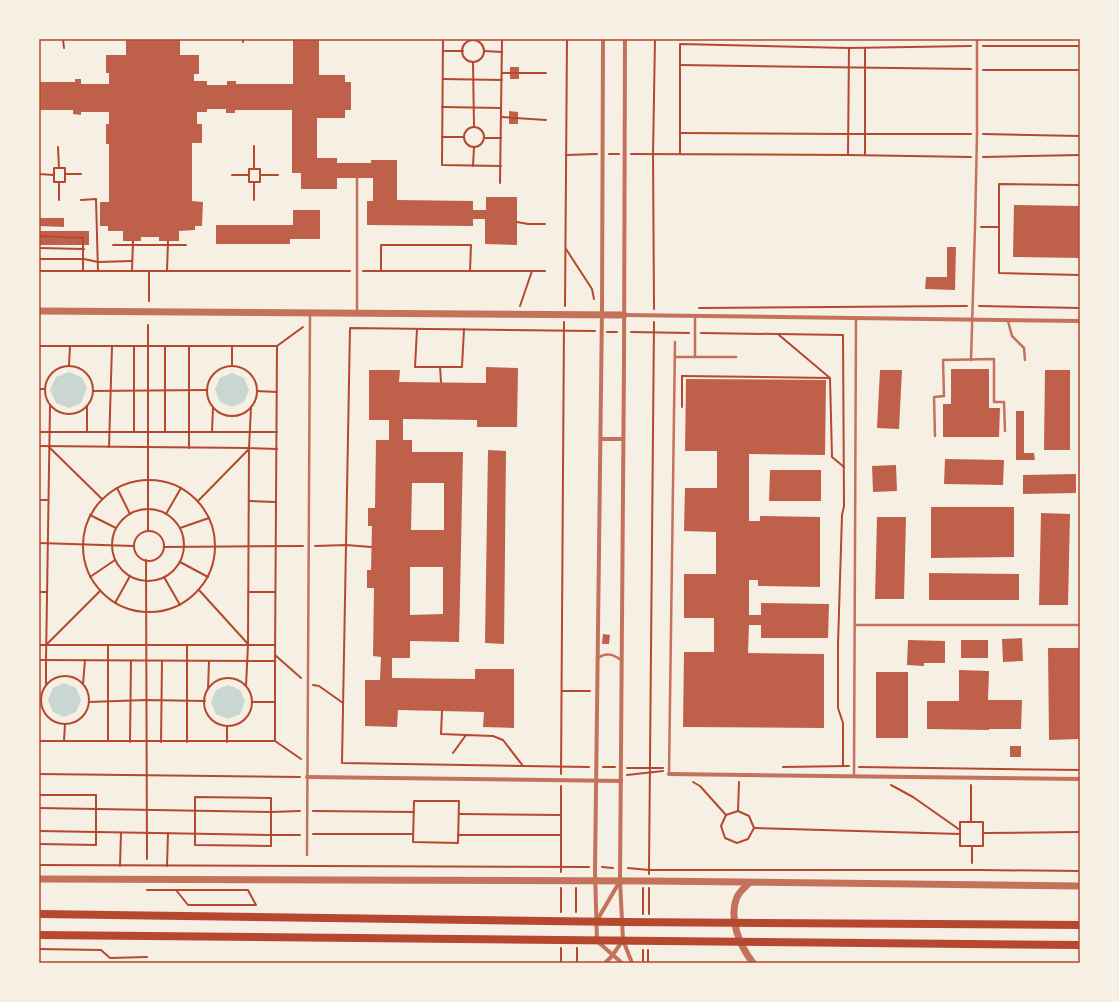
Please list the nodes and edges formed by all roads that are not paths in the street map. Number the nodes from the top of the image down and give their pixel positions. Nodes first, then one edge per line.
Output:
1 (603, 39) edge
2 (625, 39) edge
3 (976, 39) edge
4 (357, 178) dead end
5 (39, 311) edge
6 (310, 313) junction
7 (357, 314) junction
8 (602, 315) junction
9 (624, 315) junction
10 (695, 316) junction
11 (856, 318) junction
12 (972, 320) junction
13 (1008, 320) junction
14 (1080, 321) edge
15 (675, 342) dead end
16 (675, 357) junction
17 (694, 357) junction
18 (736, 357) dead end
19 (971, 360) junction
20 (1026, 360) dead end
21 (1005, 432) dead end
22 (935, 436) dead end
23 (601, 439) junction
24 (623, 439) junction
25 (855, 625) junction
26 (1080, 625) edge
27 (598, 658) junction
28 (622, 660) junction
29 (669, 774) joint
30 (854, 776) junction
31 (307, 777) junction
32 (1080, 779) edge
33 (596, 780) junction
34 (621, 781) junction
35 (307, 855) dead end
36 (39, 879) edge
37 (595, 881) junction
38 (620, 881) junction
39 (749, 883) junction
40 (1080, 886) edge
41 (39, 914) edge
42 (596, 922) junction
43 (622, 922) junction
44 (735, 922) junction
45 (1080, 925) edge
46 (39, 935) edge
47 (623, 940) junction
48 (597, 941) junction
49 (740, 942) junction
50 (1080, 945) edge
51 (612, 956) junction
52 (605, 963) edge
53 (622, 963) edge
54 (632, 963) edge
55 (753, 963) edge

1 - 8 street
2 - 9 street
3 - 12 lane
4 - 7 lane
5 - 6 street
6 - 7 street
6 - 31 lane
7 - 8 street
8 - 9 street
8 - 23 street
9 - 10 street
9 - 24 street
10 - 11 street
10 - 17 lane
11 - 12 street
11 - 25 lane
12 - 13 street
12 - 19 lane
13 - 14 street
13 - 20 lane
15 - 16 lane
16 - 17 lane
16 - 29 lane
17 - 18 lane
19 - 21 lane
19 - 22 lane
23 - 24 street
23 - 27 street
24 - 28 street
25 - 26 lane
25 - 30 lane
27 - 28 lane
27 - 33 street
28 - 34 street
29 - 30 street
30 - 32 street
31 - 33 street
31 - 35 lane
33 - 34 street
33 - 37 street
34 - 38 street
36 - 37 street
37 - 38 street
37 - 42 street
38 - 39 street
38 - 42 street
38 - 43 street
39 - 40 street
39 - 44 street
41 - 42 main road
42 - 43 main road
42 - 48 street
43 - 44 main road
43 - 47 street
44 - 45 main road
44 - 49 street
46 - 48 main road
47 - 48 main road
47 - 49 main road
47 - 51 street
47 - 54 street
48 - 51 street
49 - 50 main road
49 - 55 street
51 - 52 street
51 - 53 street

